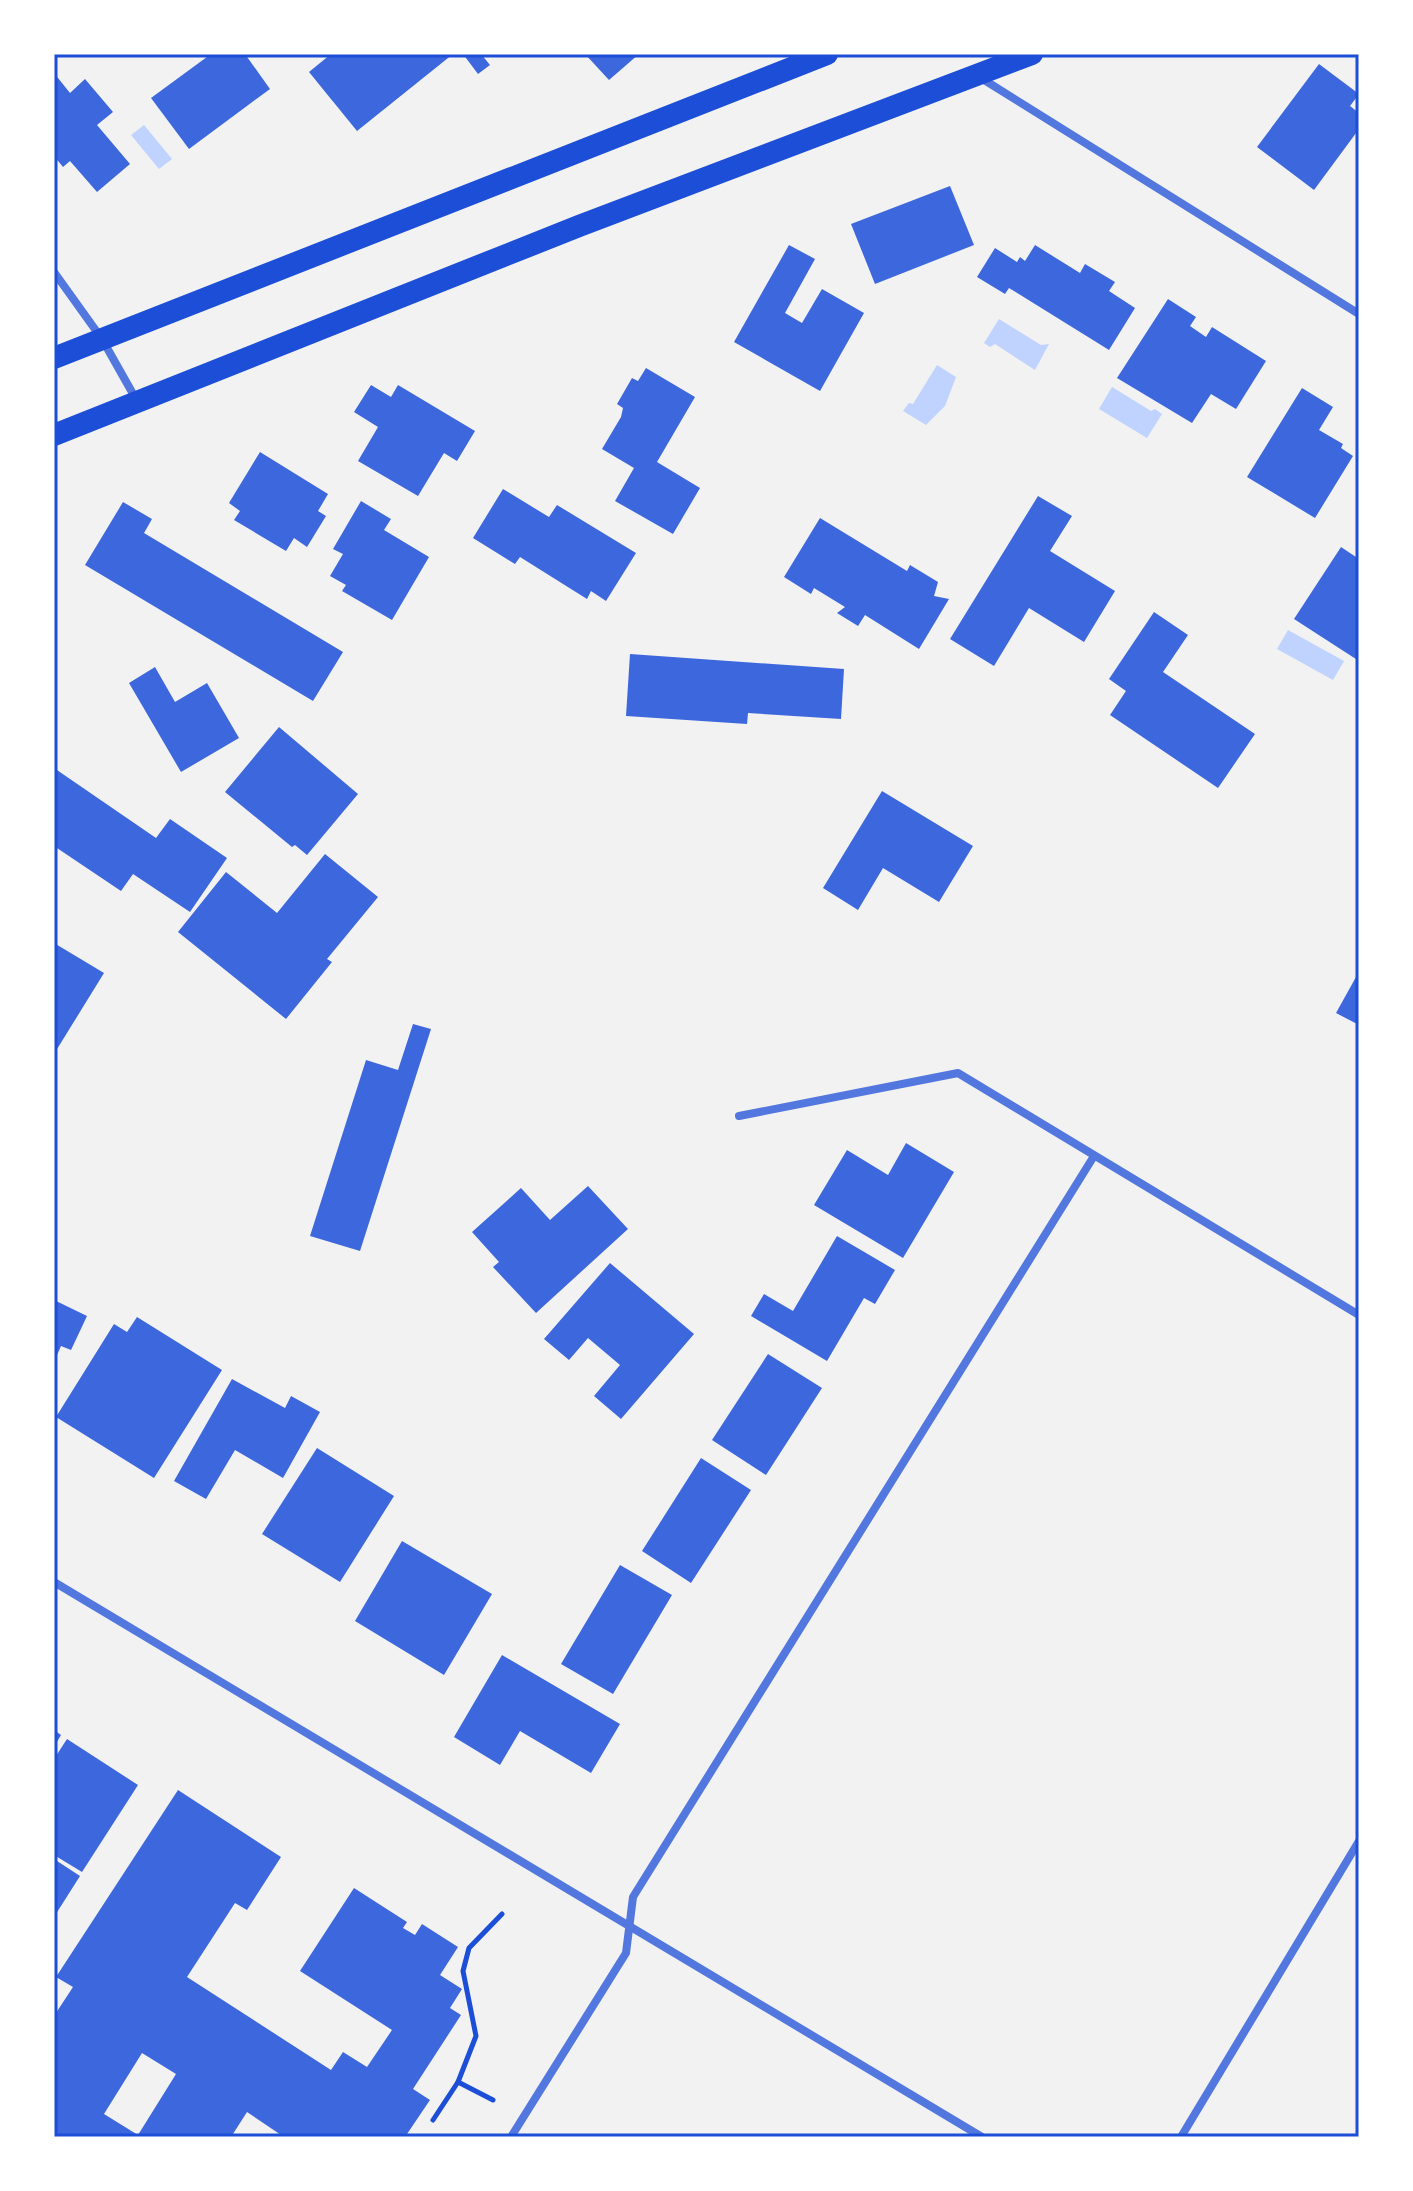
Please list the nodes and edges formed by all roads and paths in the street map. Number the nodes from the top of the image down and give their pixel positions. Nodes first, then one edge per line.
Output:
1 (827, 54) edge
2 (1032, 54) edge
3 (976, 76) junction
4 (54, 272) edge
5 (1359, 314) edge
6 (102, 339) junction
7 (54, 358) edge
8 (138, 402) junction
9 (54, 435) edge
10 (739, 1116) dead end
11 (1094, 1156) junction
12 (1359, 1315) edge
13 (54, 1582) edge
14 (1359, 1841) edge
15 (502, 1914) dead end
16 (629, 1925) junction
17 (458, 2082) junction
18 (493, 2100) dead end
19 (433, 2120) dead end
20 (511, 2137) edge
21 (982, 2137) edge
22 (1181, 2137) edge

1 - 6 highway
2 - 3 highway
3 - 5 street
3 - 8 highway
4 - 6 street
6 - 7 highway
6 - 8 street
8 - 9 highway
10 - 11 street
11 - 12 street
11 - 16 street
13 - 16 street
14 - 22 street
15 - 17 path
16 - 20 street
16 - 21 street
17 - 18 path
17 - 19 path

